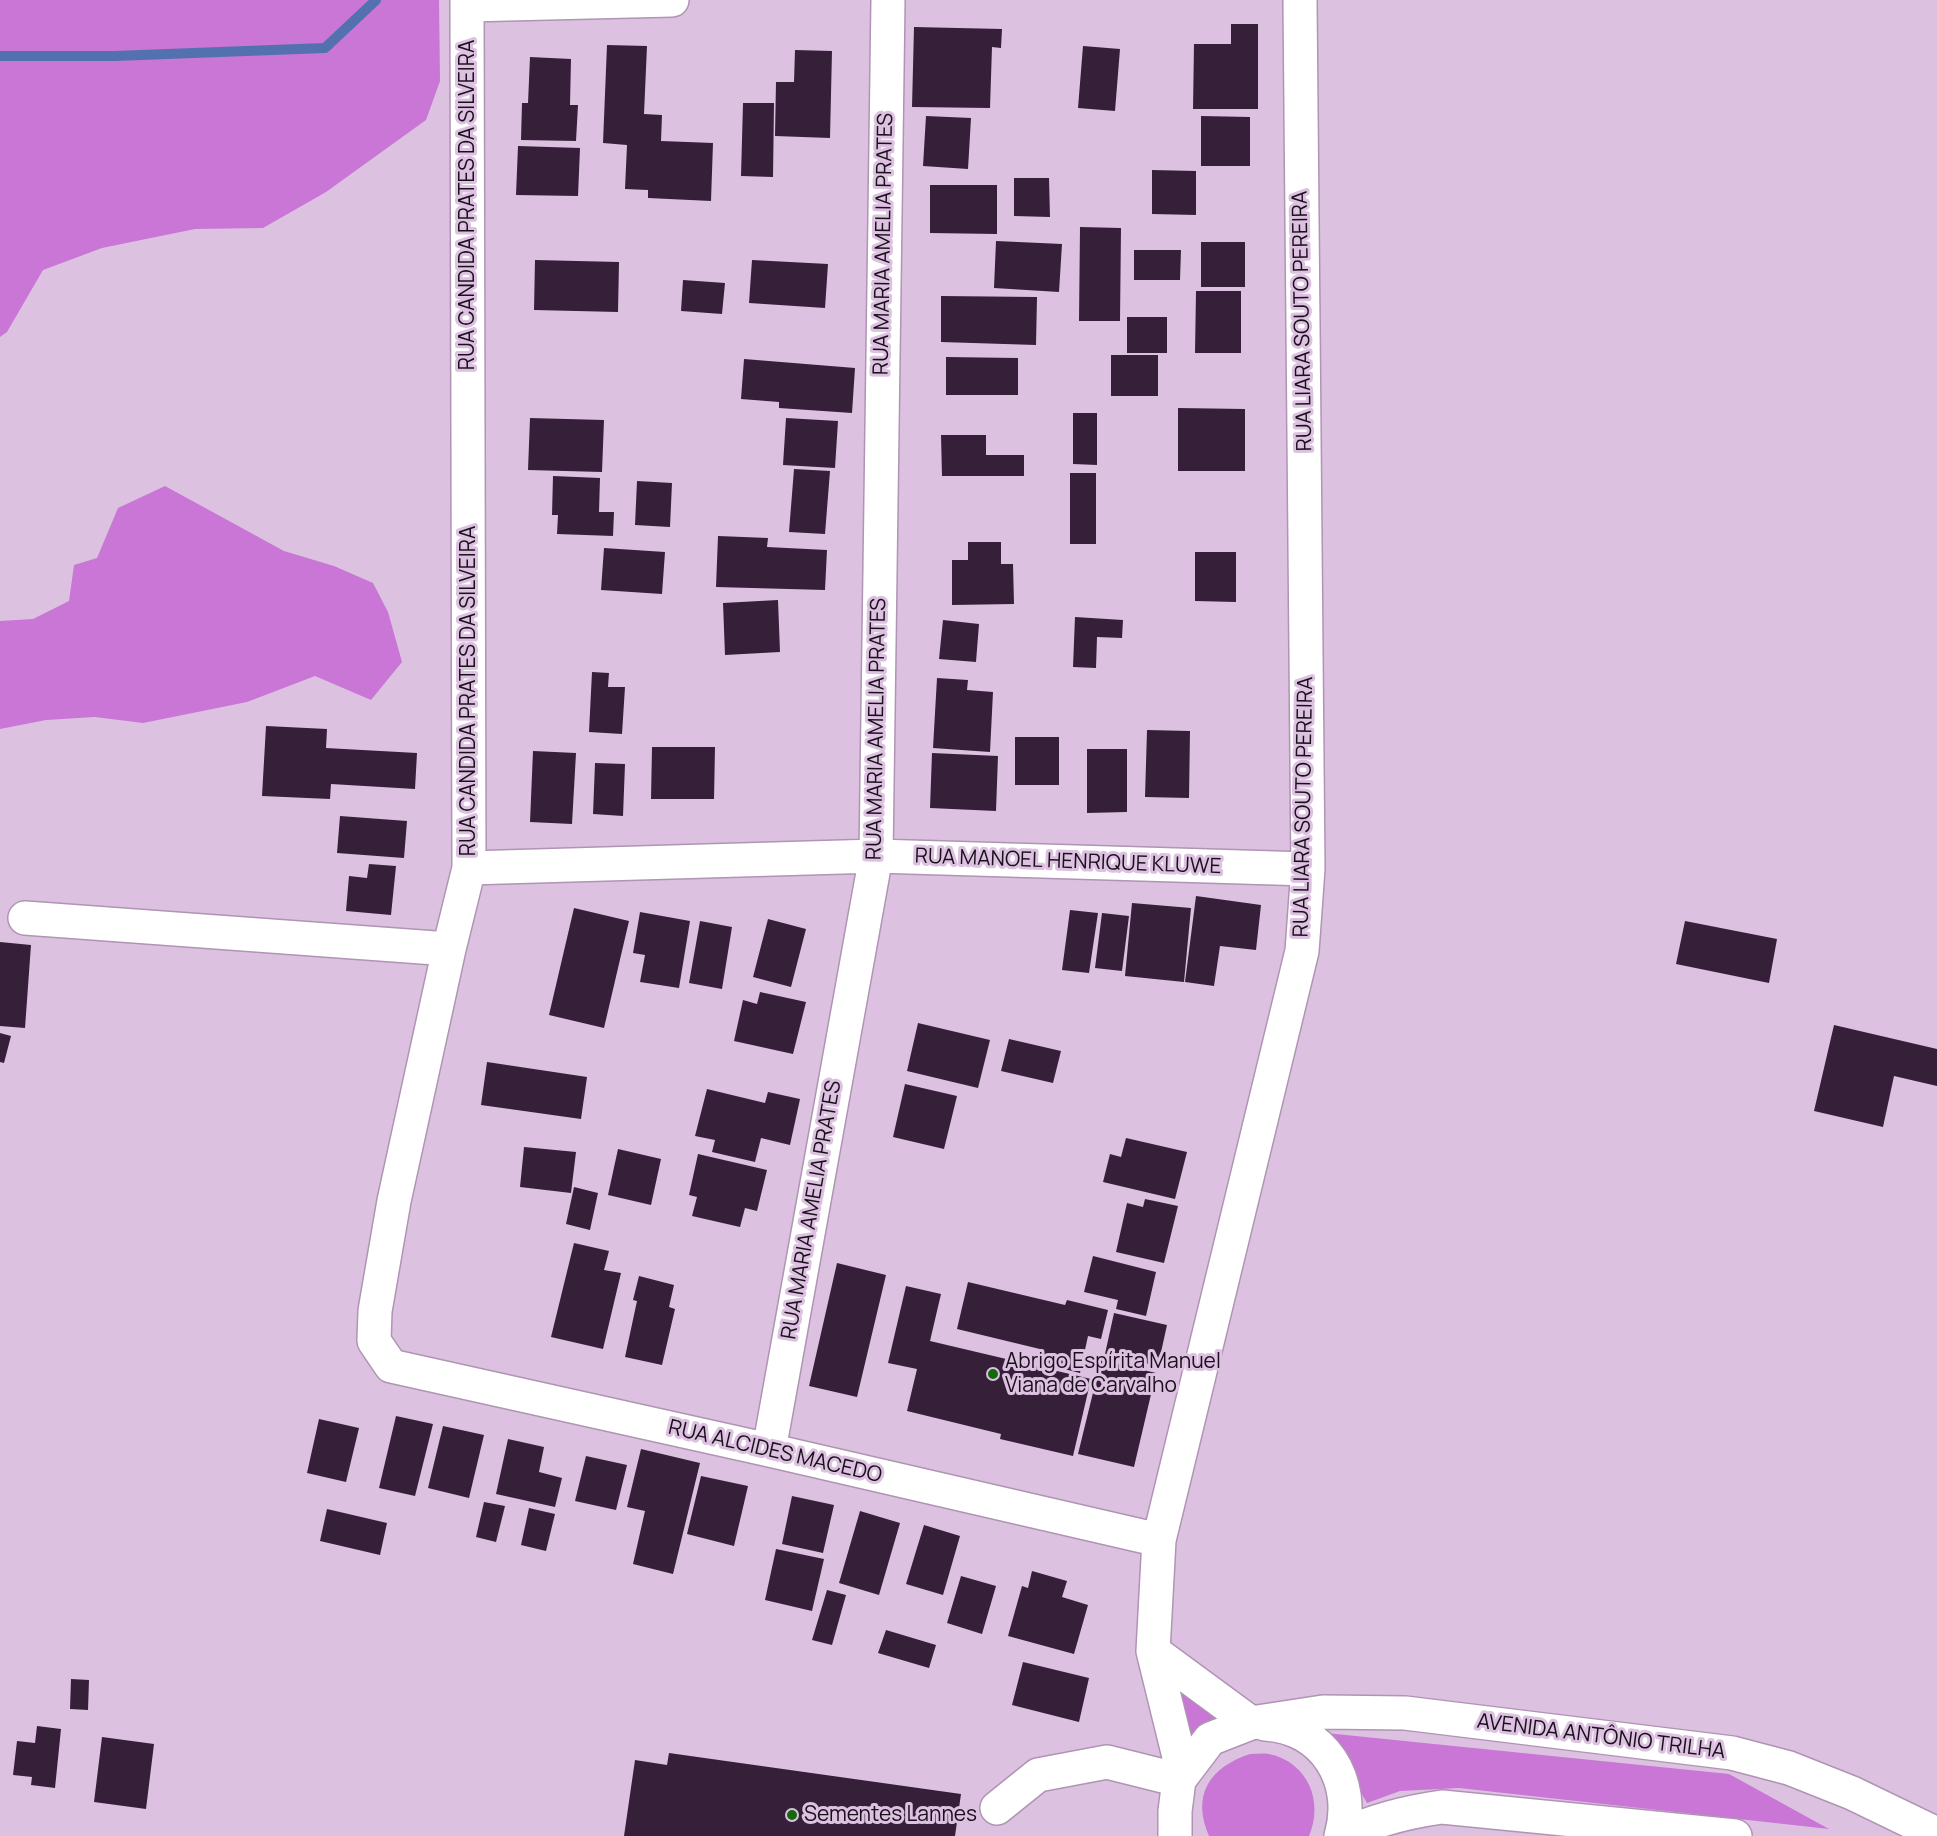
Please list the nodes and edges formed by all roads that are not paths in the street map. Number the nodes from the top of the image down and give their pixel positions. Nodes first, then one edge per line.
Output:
1 (672, 0) edge
2 (888, 0) edge
3 (1300, 0) edge
4 (467, 3) edge
5 (876, 856) junction
6 (469, 868) junction
7 (1308, 869) junction
8 (25, 918) dead end
9 (449, 949) junction
10 (391, 1366) joint
11 (769, 1450) junction
12 (1159, 1540) junction
13 (1153, 1651) junction
14 (1251, 1723) junction
15 (1179, 1807) edge
16 (997, 1808) dead end
17 (1937, 1834) edge
18 (1342, 1835) edge
19 (1736, 1836) edge

1 - 4 street
2 - 5 street, RUA MARIA AMELIA PRATES
3 - 7 street, RUA LIARA SOUTO PEREIRA
4 - 6 street, RUA CANDIDA PRATES DA SILVEIRA
5 - 6 street, RUA MANOEL HENRIQUE KLUWE
5 - 7 street, RUA MANOEL HENRIQUE KLUWE
5 - 11 street, RUA MARIA AMELIA PRATES
6 - 9 street, RUA CANDIDA PRATES DA SILVEIRA
7 - 12 street, RUA LIARA SOUTO PEREIRA
8 - 9 street
9 - 10 street, RUA CANDIDA PRATES DA SILVEIRA
10 - 11 street, RUA ALCIDES MACEDO
11 - 12 street, RUA ALCIDES MACEDO
12 - 13 street, RUA LIARA SOUTO PEREIRA
13 - 14 street
13 - 15 street, RUA LIARA SOUTO PEREIRA
14 - 15 street, AVENIDA ANTÔNIO TRILHA
14 - 17 street, AVENIDA ANTÔNIO TRILHA
14 - 18 street, AVENIDA ANTÔNIO TRILHA
15 - 16 street
18 - 19 street, AVENIDA ANTÔNIO TRILHA

